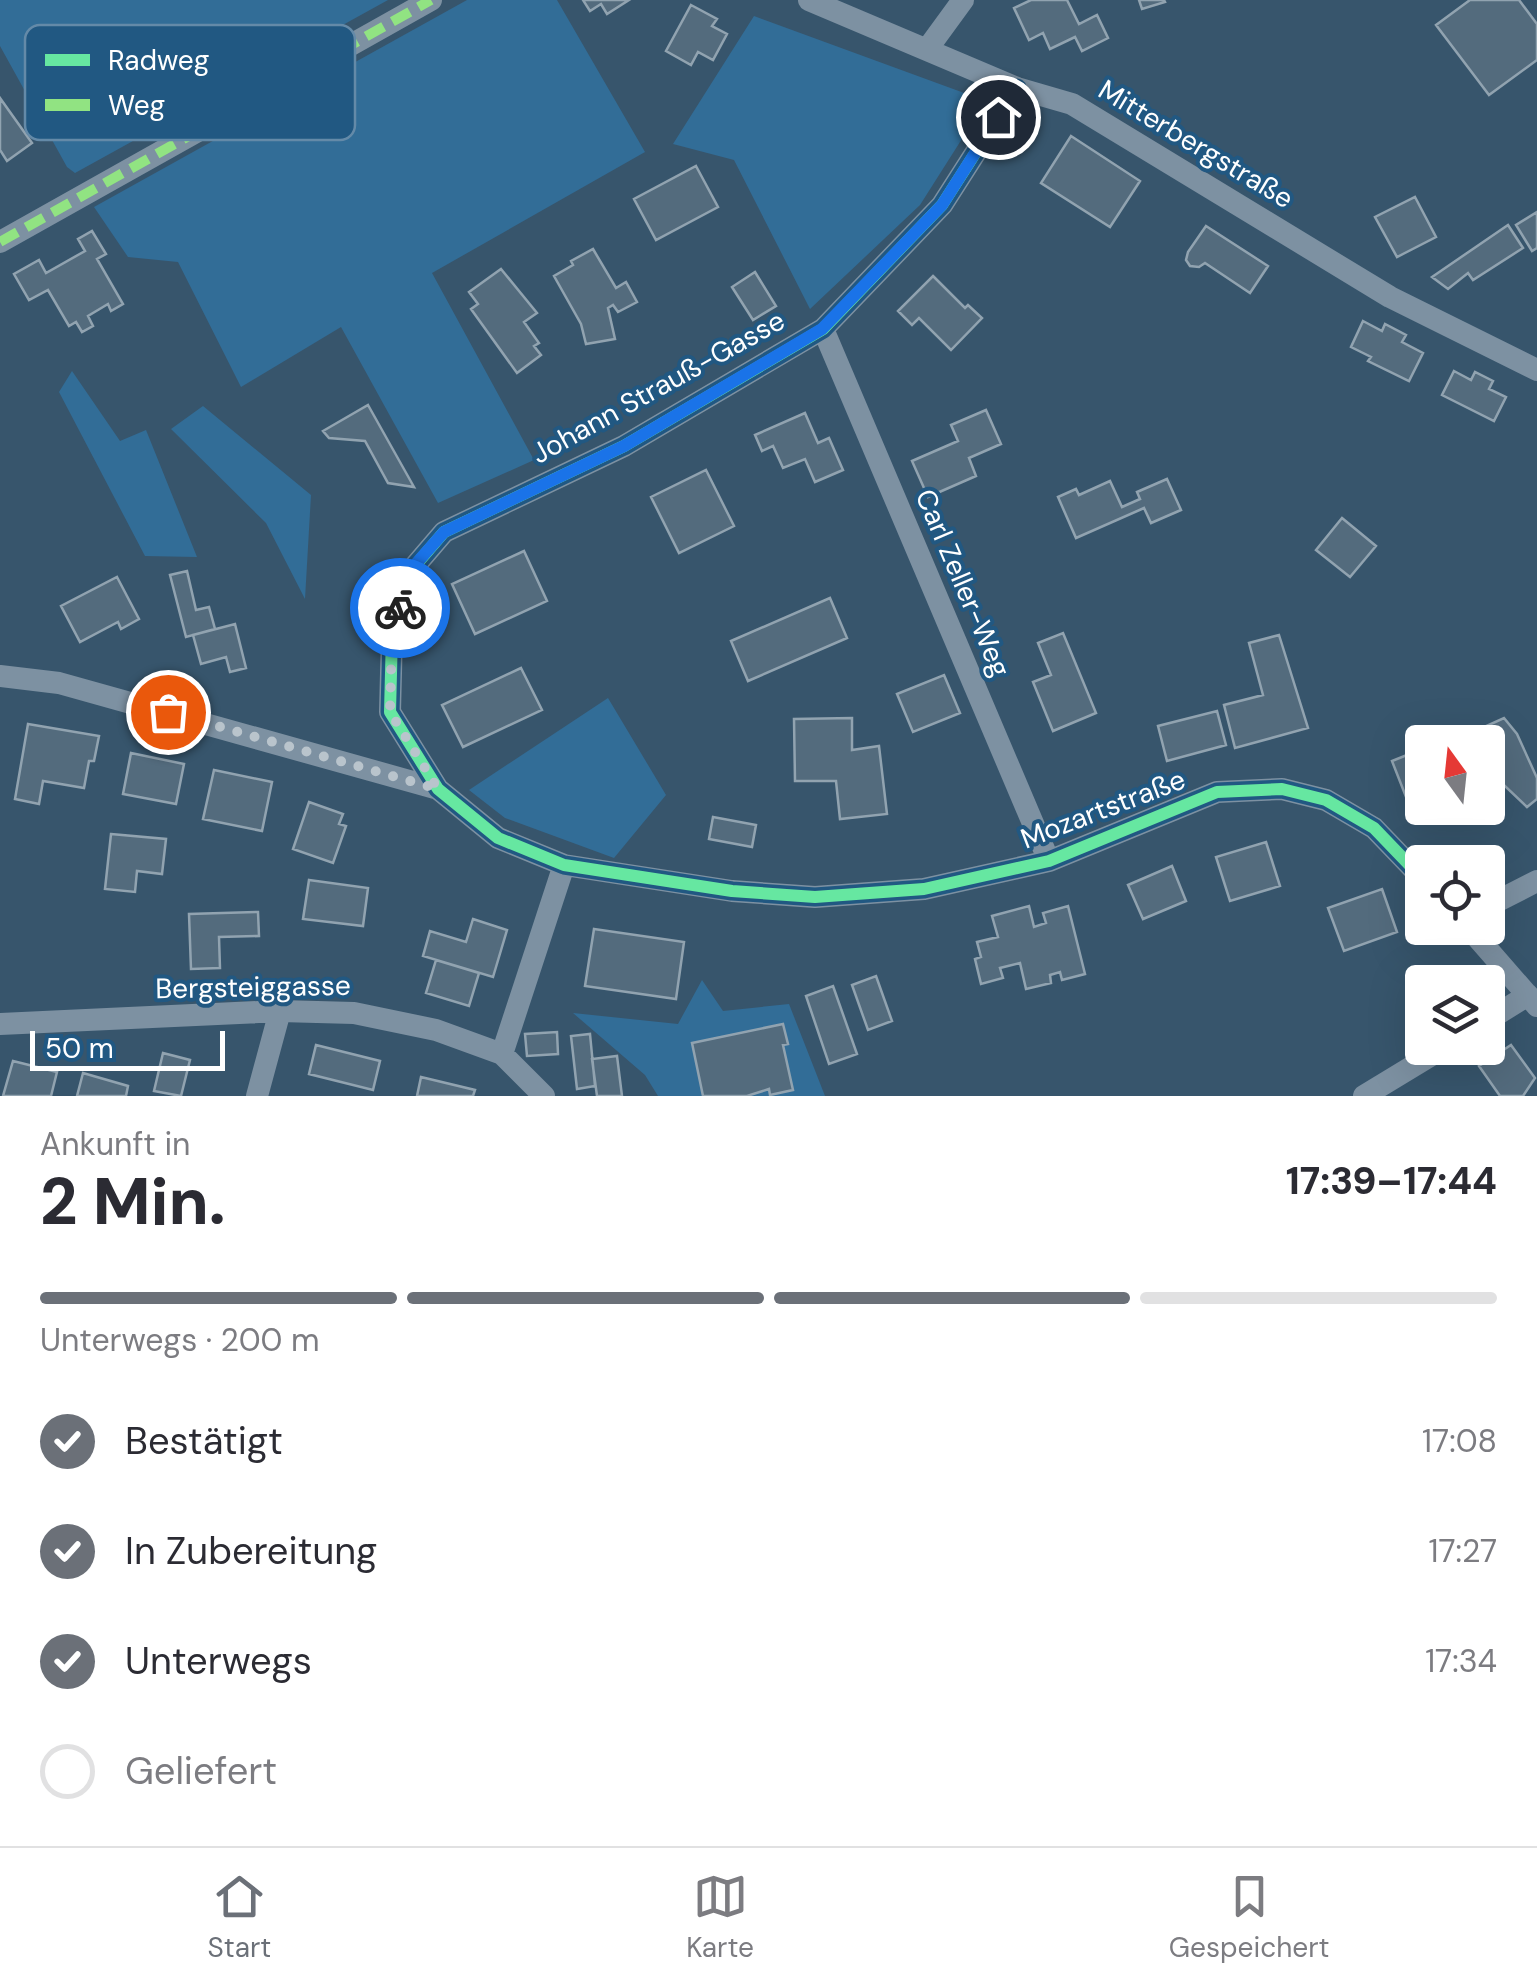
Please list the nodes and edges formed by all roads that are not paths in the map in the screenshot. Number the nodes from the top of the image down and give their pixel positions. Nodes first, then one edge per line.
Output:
1 (431, 0) edge
2 (809, 0) edge
3 (963, 0) edge
4 (355, 43) edge
5 (928, 48) junction
6 (1017, 88) junction
7 (182, 140) edge
8 (0, 242) edge
9 (822, 329) junction
10 (1537, 370) edge
11 (0, 676) edge
12 (438, 789) junction
13 (1405, 860) edge
14 (1048, 861) junction
15 (564, 865) junction
16 (1537, 882) edge
17 (1505, 898) edge
18 (1484, 945) edge
19 (1532, 1000) edge
20 (280, 1011) junction
21 (1505, 1012) edge
22 (0, 1024) edge
23 (502, 1054) junction
24 (1415, 1065) edge
25 (256, 1096) edge
26 (544, 1096) edge
27 (1364, 1096) edge

1 - 4 street
2 - 5 street, Mitterbergstraße
3 - 5 street
5 - 6 street, Mitterbergstraße
6 - 9 street, Johann Strauß-Gasse
6 - 10 street, Mitterbergstraße
7 - 8 street
9 - 12 street, Johann Strauß-Gasse
9 - 14 street, Carl Zeller-Weg
11 - 12 street
12 - 15 street, Mozartstraße
13 - 14 street, Mozartstraße
14 - 15 street, Mozartstraße
15 - 23 street
16 - 17 street
18 - 19 street
19 - 21 street
20 - 22 street, Bergsteiggasse
20 - 23 street, Bergsteiggasse
20 - 25 street
23 - 26 street, Bergsteiggasse
24 - 27 street

